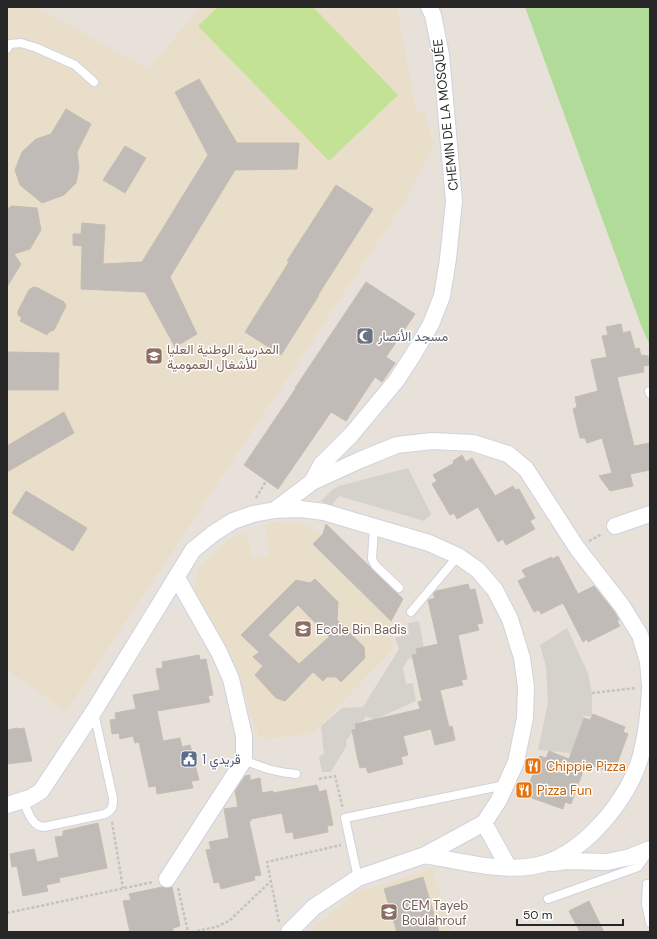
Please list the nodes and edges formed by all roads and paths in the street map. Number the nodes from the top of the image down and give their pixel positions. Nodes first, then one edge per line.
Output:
1 (429, 7) edge
2 (7, 49) edge
3 (94, 82) dead end
4 (266, 481) dead end
5 (312, 482) junction
6 (254, 502) dead end
7 (275, 510) junction
8 (650, 514) edge
9 (615, 526) joint
10 (374, 527) junction
11 (577, 548) junction
12 (458, 556) junction
13 (177, 578) junction
14 (399, 588) dead end
15 (411, 612) dead end
16 (648, 687) edge
17 (592, 693) dead end
18 (94, 711) junction
19 (244, 760) junction
20 (296, 774) dead end
21 (319, 779) dead end
22 (505, 785) junction
23 (23, 800) junction
24 (7, 805) edge
25 (110, 812) junction
26 (345, 818) junction
27 (484, 823) junction
28 (350, 843) junction
29 (650, 850) edge
30 (426, 855) junction
31 (535, 866) junction
32 (509, 868) junction
33 (170, 874) junction
34 (358, 878) junction
35 (271, 881) junction
36 (647, 884) dead end
37 (123, 888) junction
38 (548, 899) dead end
39 (7, 912) edge
40 (650, 923) edge
41 (284, 928) edge
42 (188, 932) edge
43 (192, 932) edge

1 - 5 street, CHEMIN DE LA MOSQUÉE
2 - 3 lane
4 - 6 path
5 - 7 street
5 - 11 street
7 - 10 street
7 - 13 street
8 - 9 street
9 - 11 path
10 - 12 street
10 - 14 lane
11 - 16 street
12 - 15 lane
12 - 22 street
13 - 18 street
13 - 19 street
16 - 17 path
16 - 31 street
18 - 23 street
18 - 25 lane
19 - 20 lane
19 - 33 street
21 - 26 path
22 - 26 lane
22 - 27 street
23 - 24 street
23 - 25 lane
25 - 37 path
26 - 28 lane
27 - 30 street
27 - 32 street
28 - 34 lane
28 - 35 path
29 - 31 street
29 - 38 lane
30 - 32 street
30 - 34 street
31 - 32 street
33 - 37 path
33 - 42 path
34 - 41 street
35 - 41 path
35 - 43 path
36 - 40 lane
37 - 39 path

